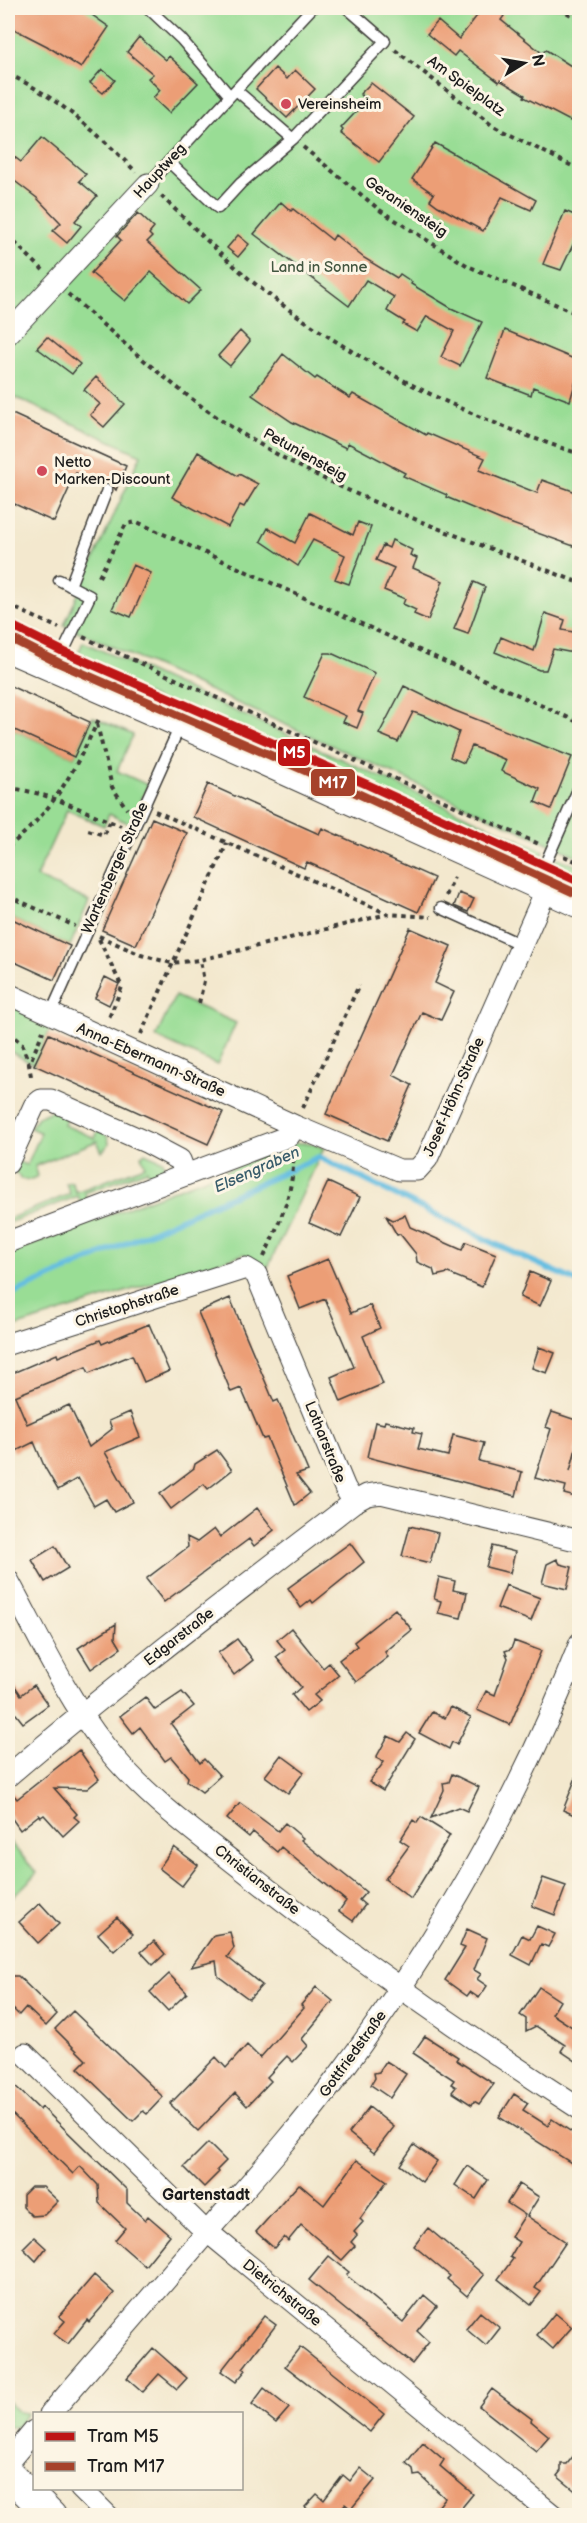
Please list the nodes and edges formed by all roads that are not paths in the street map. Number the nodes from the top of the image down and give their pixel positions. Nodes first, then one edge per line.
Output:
1 (148, 8) edge
2 (312, 8) edge
3 (347, 8) edge
4 (233, 93) junction
5 (293, 139) junction
6 (169, 162) junction
7 (148, 184) joint
8 (8, 334) edge
9 (107, 490) dead end
10 (59, 580) dead end
11 (70, 586) junction
12 (8, 647) edge
13 (56, 668) junction
14 (182, 723) junction
15 (579, 785) edge
16 (542, 886) junction
17 (579, 903) edge
18 (441, 908) road end
19 (522, 945) junction
20 (8, 994) edge
21 (50, 1014) junction
22 (296, 1125) junction
23 (8, 1163) edge
24 (185, 1173) junction
25 (8, 1242) edge
26 (251, 1271) joint
27 (8, 1344) edge
28 (354, 1503) junction
29 (579, 1541) edge
30 (8, 1580) edge
31 (579, 1643) edge
32 (81, 1713) junction
33 (8, 1776) edge
34 (400, 1989) junction
35 (25, 2054) dead end
36 (579, 2109) edge
37 (208, 2232) junction
38 (52, 2412) edge
39 (32, 2438) edge
40 (8, 2462) edge
41 (8, 2474) edge
42 (82, 2490) edge
43 (51, 2516) edge
44 (108, 2516) edge
45 (554, 2516) edge

1 - 4 lane
2 - 4 lane, Hauptweg
3 - 5 lane
4 - 5 lane
4 - 6 lane, Hauptweg
5 - 6 lane
6 - 7 lane, Hauptweg
7 - 8 street, Hauptweg
9 - 11 lane
10 - 11 lane
11 - 13 lane
12 - 13 street
13 - 14 street
14 - 16 street
14 - 21 lane, Wartenberger Straße
15 - 16 lane
16 - 17 street
16 - 19 street, Josef-Höhn-Straße
18 - 19 lane
19 - 22 street, Josef-Höhn-Straße
20 - 21 street, Anna-Ebermann-Straße
21 - 22 street, Anna-Ebermann-Straße
22 - 24 street
23 - 24 street
24 - 25 street
26 - 27 street, Christophstraße
26 - 28 street, Lotharstraße
28 - 29 street
28 - 32 street, Edgarstraße
30 - 32 street, Christianstraße
31 - 34 street, Gottfriedstraße
32 - 33 street, Edgarstraße
32 - 34 street, Christianstraße
34 - 36 street, Christianstraße
34 - 37 street, Gottfriedstraße
35 - 37 street, Dietrichstraße
37 - 38 street, Gottfriedstraße
37 - 45 street, Dietrichstraße
39 - 40 street
41 - 43 street
42 - 44 street

